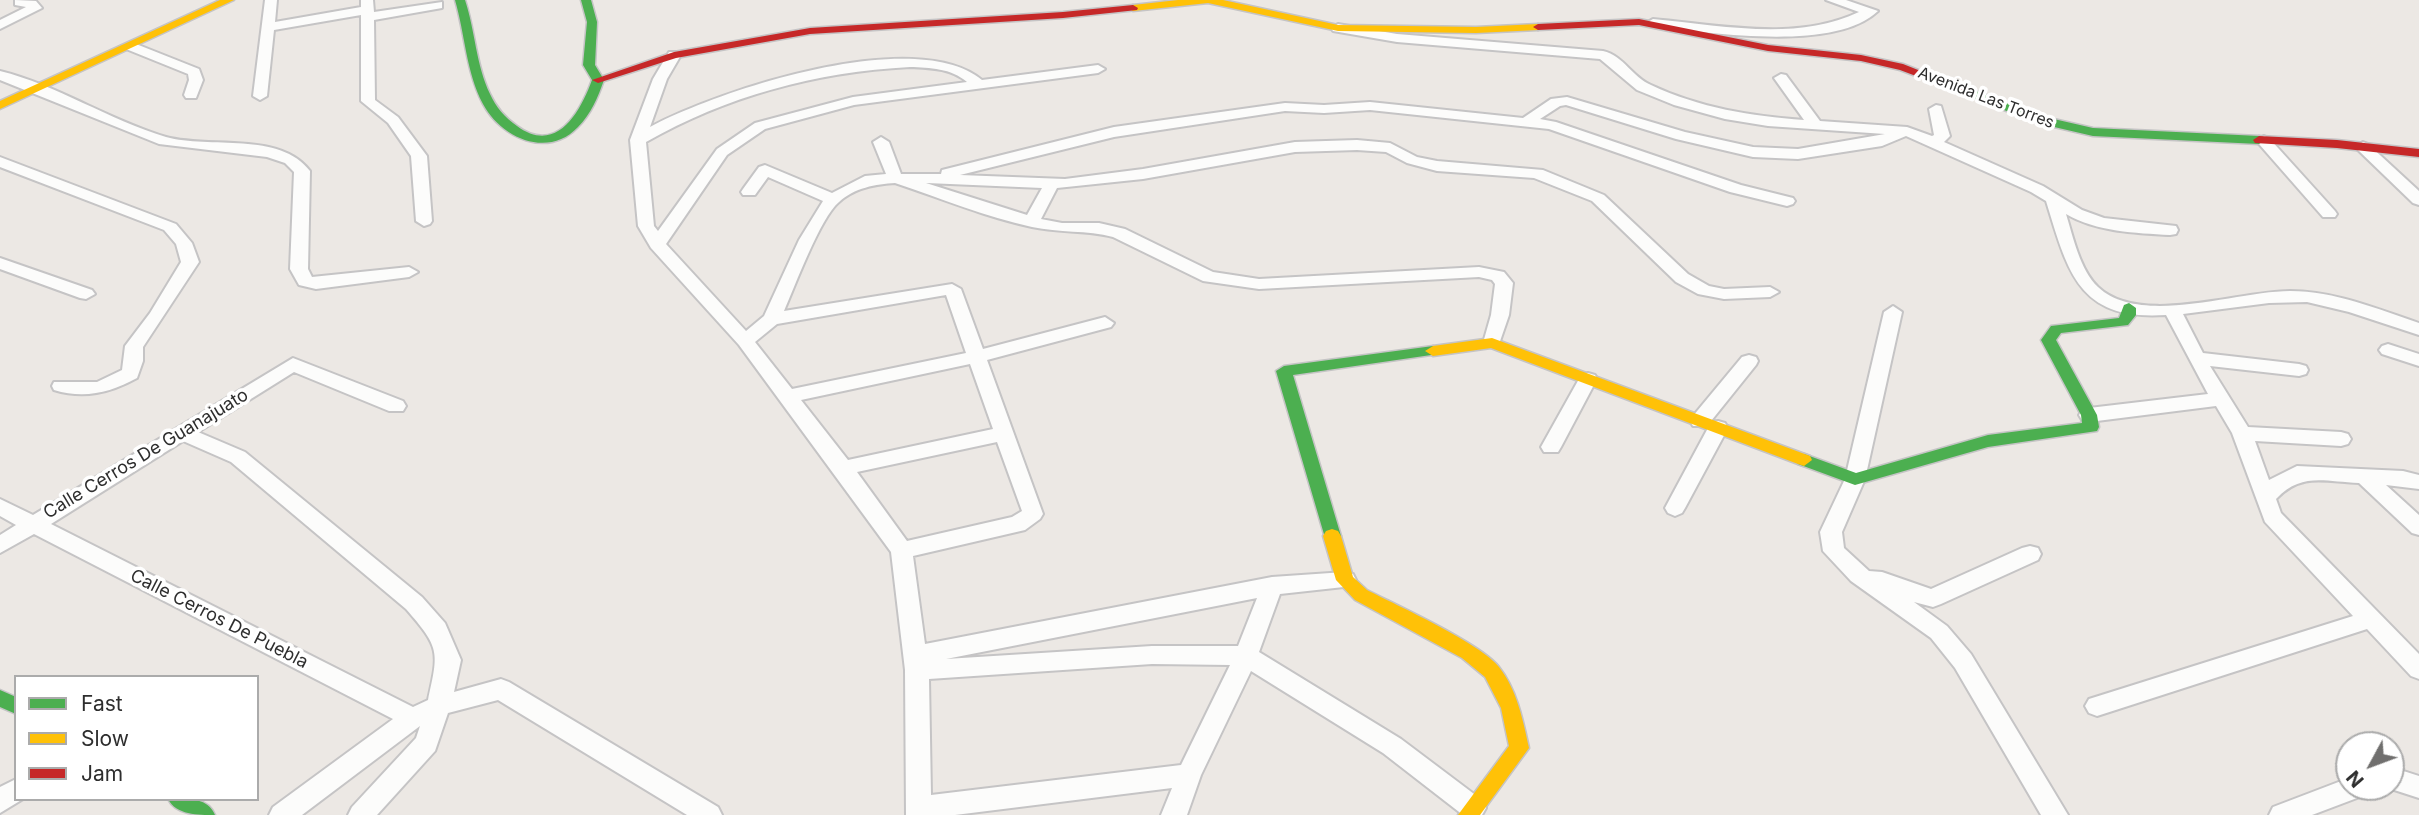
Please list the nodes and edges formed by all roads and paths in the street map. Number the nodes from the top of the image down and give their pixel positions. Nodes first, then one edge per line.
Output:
1 (229, 0) edge
2 (271, 0) edge
3 (460, 0) edge
4 (586, 0) edge
5 (1832, 0) edge
6 (20, 2) dead end
7 (437, 5) dead end
8 (1873, 5) edge
9 (367, 9) edge
10 (1639, 22) junction
11 (0, 25) edge
12 (270, 27) junction
13 (1338, 28) junction
14 (131, 46) junction
15 (674, 55) junction
16 (1098, 69) dead end
17 (0, 75) edge
18 (1781, 78) dead end
19 (598, 79) junction
20 (980, 85) junction
21 (34, 90) junction
22 (191, 95) dead end
23 (260, 96) dead end
24 (0, 105) edge
25 (1936, 109) dead end
26 (1522, 124) junction
27 (1815, 124) junction
28 (1907, 131) junction
29 (638, 140) junction
30 (1935, 141) junction
31 (2264, 141) junction
32 (881, 142) dead end
33 (2363, 147) junction
34 (2419, 153) edge
35 (0, 162) edge
36 (895, 178) junction
37 (926, 178) junction
38 (1052, 184) junction
39 (749, 192) dead end
40 (2053, 198) junction
41 (832, 199) junction
42 (2419, 200) edge
43 (1787, 201) dead end
44 (2329, 214) dead end
45 (424, 221) dead end
46 (1031, 222) junction
47 (2170, 230) dead end
48 (657, 244) junction
49 (0, 263) edge
50 (409, 272) dead end
51 (1770, 292) dead end
52 (86, 294) dead end
53 (2129, 308) junction
54 (2172, 310) junction
55 (1893, 312) dead end
56 (772, 319) junction
57 (1105, 323) dead end
58 (2419, 329) edge
59 (745, 341) junction
60 (1492, 343) junction
61 (2389, 350) dead end
62 (975, 357) junction
63 (2196, 358) junction
64 (1749, 360) dead end
65 (2419, 360) edge
66 (2299, 370) dead end
67 (1588, 379) junction
68 (61, 386) dead end
69 (789, 396) junction
70 (2220, 399) junction
71 (396, 406) dead end
72 (2089, 415) junction
73 (1709, 424) junction
74 (182, 433) junction
75 (2242, 433) junction
76 (1002, 434) junction
77 (2342, 439) dead end
78 (1551, 447) dead end
79 (843, 468) junction
80 (2364, 477) junction
81 (1855, 478) junction
82 (2419, 482) edge
83 (2264, 497) junction
84 (0, 507) edge
85 (1675, 508) dead end
86 (34, 524) junction
87 (2419, 527) edge
88 (0, 545) edge
89 (902, 550) junction
90 (2031, 554) dead end
91 (1859, 575) junction
92 (1345, 580) junction
93 (1272, 586) junction
94 (2371, 619) junction
95 (1246, 656) junction
96 (916, 662) junction
97 (2419, 669) edge
98 (439, 706) junction
99 (2097, 706) dead end
100 (413, 719) junction
101 (1189, 775) junction
102 (2335, 795) edge
103 (181, 801) edge
104 (919, 812) edge
105 (1471, 812) edge
106 (205, 815) edge
107 (282, 815) edge
108 (360, 815) edge
109 (709, 815) edge
110 (1174, 815) edge
111 (2055, 815) edge
112 (2282, 815) edge

1 - 14 street
2 - 12 street
3 - 19 street
4 - 19 street
5 - 8 street
6 - 11 street
7 - 9 street
8 - 10 street
9 - 12 street
9 - 45 street
10 - 13 street, Avenida Las Torres
10 - 31 street, Avenida Las Torres
12 - 23 street
13 - 15 street, Avenida Las Torres
13 - 27 street
14 - 21 street
14 - 22 street
15 - 19 street, Avenida Las Torres
15 - 29 street
16 - 20 street
17 - 21 street
18 - 27 street
20 - 29 street
20 - 48 street
21 - 24 street
21 - 50 street
25 - 30 street
26 - 28 street
26 - 37 street
26 - 43 street
27 - 28 street
28 - 30 street
29 - 48 street
30 - 40 street
31 - 33 street, Avenida Las Torres
31 - 44 street
32 - 36 street
33 - 34 street, Avenida Las Torres
33 - 42 street
35 - 68 street
36 - 37 street
36 - 41 street
36 - 46 street
37 - 38 street
38 - 46 street
38 - 51 street
39 - 41 street
40 - 47 street
40 - 53 street
41 - 56 street
46 - 60 street
48 - 59 street
49 - 52 street
53 - 54 street
53 - 72 street
54 - 58 street
54 - 63 street
55 - 81 street
56 - 59 street
56 - 62 street
57 - 62 street
59 - 69 street
60 - 67 street
60 - 92 street
61 - 65 street
62 - 69 street
62 - 76 street
63 - 66 street
63 - 70 street
64 - 73 street
67 - 73 street
67 - 78 street
69 - 79 street
70 - 72 street
70 - 75 street
71 - 74 street, Calle Cerros De Guanajuato
72 - 81 street
73 - 81 street
73 - 85 street
74 - 86 street, Calle Cerros De Guanajuato
74 - 98 street
75 - 77 street
75 - 83 street
76 - 79 street
76 - 89 street
79 - 89 street
80 - 82 street
80 - 83 street
80 - 87 street
81 - 91 street
83 - 94 street
84 - 86 street, Calle Cerros De Puebla
86 - 88 street, Calle Cerros De Guanajuato
86 - 100 street, Calle Cerros De Puebla
89 - 96 street
90 - 91 street
91 - 111 street
92 - 93 street
92 - 105 street
93 - 95 street
93 - 96 street
94 - 97 street
94 - 99 street
95 - 96 street
95 - 101 street
95 - 105 street
96 - 104 street
98 - 100 street
98 - 108 street
98 - 109 street
100 - 107 street
101 - 104 street
101 - 110 street
102 - 112 street
103 - 106 street

